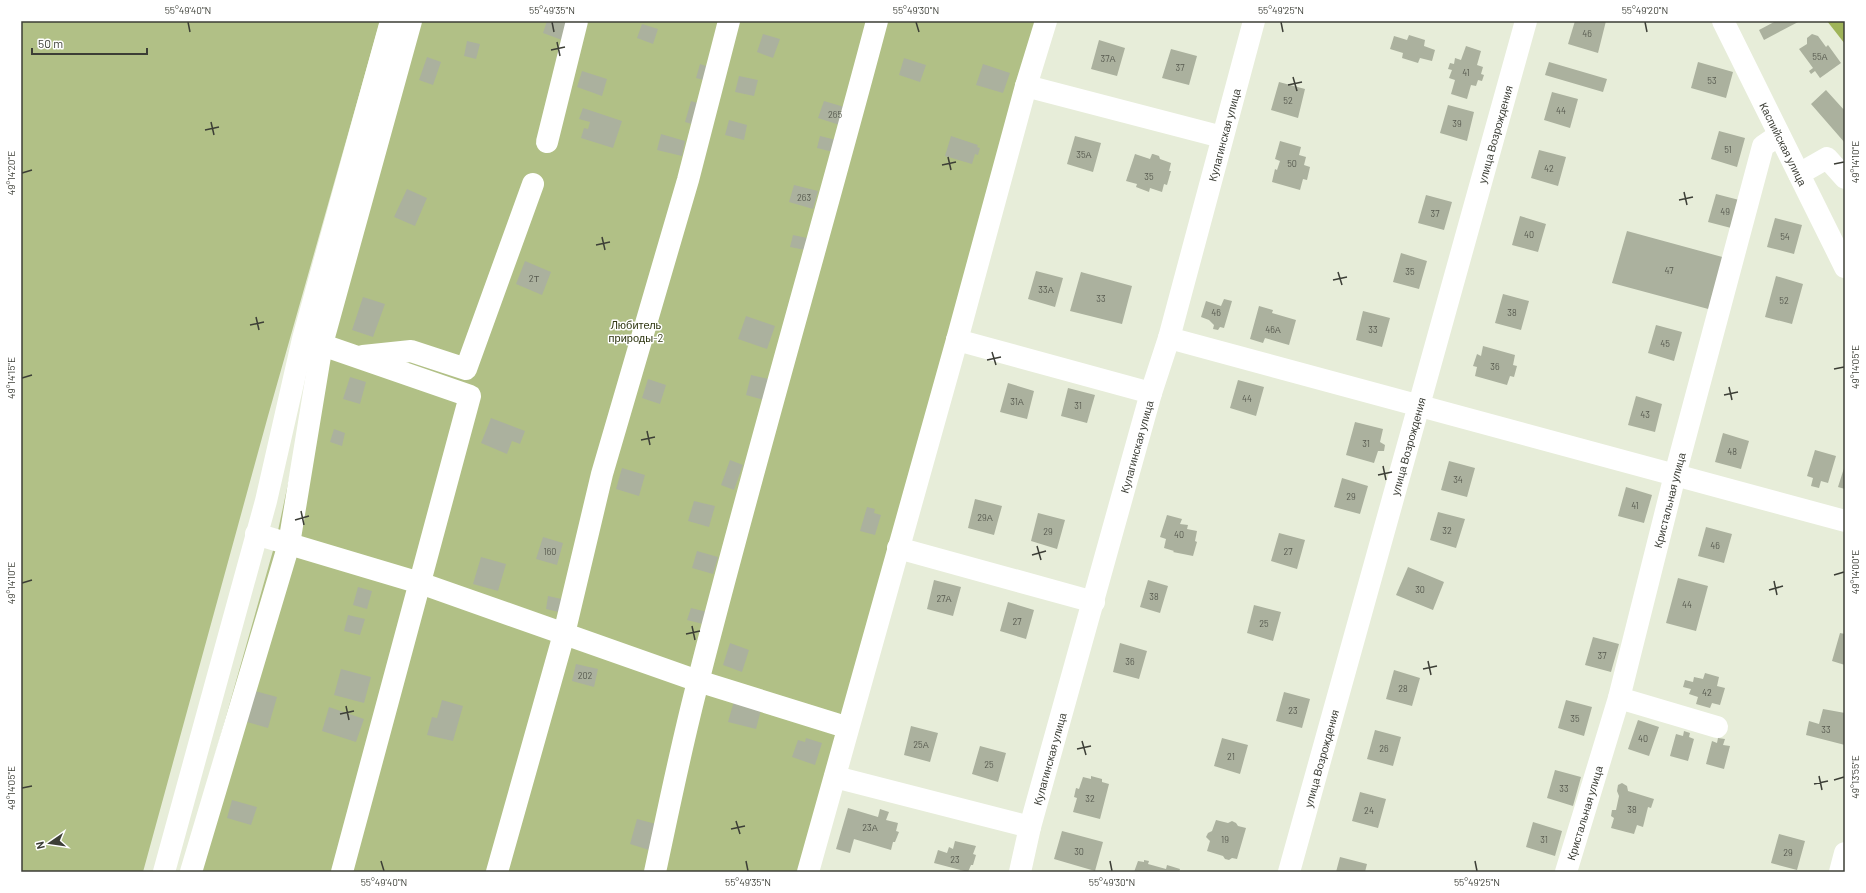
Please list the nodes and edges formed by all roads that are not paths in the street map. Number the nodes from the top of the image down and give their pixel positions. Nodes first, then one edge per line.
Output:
1 (390, 21) edge
2 (411, 21) edge
3 (576, 21) edge
4 (729, 21) edge
5 (877, 21) edge
6 (1032, 21) edge
7 (1046, 21) edge
8 (1254, 21) edge
9 (1526, 21) edge
10 (1723, 21) edge
11 (1026, 86) junction
12 (1778, 135) junction
13 (1222, 137) junction
14 (547, 142) dead end
15 (1799, 174) junction
16 (1845, 178) edge
17 (533, 184) dead end
18 (1845, 267) edge
19 (1169, 338) junction
20 (957, 340) junction
21 (313, 342) junction
22 (356, 356) junction
23 (1151, 394) junction
24 (1418, 406) junction
25 (1675, 475) junction
26 (1845, 521) edge
27 (256, 534) junction
28 (289, 544) junction
29 (898, 548) junction
30 (420, 583) junction
31 (1094, 602) junction
32 (564, 634) junction
33 (698, 680) junction
34 (1619, 698) junction
35 (836, 724) junction
36 (1717, 727) dead end
37 (835, 776) junction
38 (1030, 827) junction
39 (1845, 853) edge
40 (164, 872) edge
41 (191, 872) edge
42 (342, 872) edge
43 (497, 872) edge
44 (654, 872) edge
45 (796, 872) edge
46 (808, 872) edge
47 (1020, 872) edge
48 (1289, 872) edge
49 (1566, 872) edge
50 (1840, 872) edge

1 - 21 street
2 - 21 street
3 - 14 street
4 - 32 street
5 - 33 street
6 - 35 street
7 - 11 street
8 - 13 street, Кулагинская улица
9 - 24 street, улица Возрождения
10 - 12 street, Каспийская улица
11 - 13 street
11 - 20 street
12 - 15 street, Каспийская улица
12 - 25 street, Кристальная улица
13 - 19 street, Кулагинская улица
15 - 16 street
15 - 18 street, Каспийская улица
17 - 22 street
19 - 23 street, Кулагинская улица
19 - 24 street
20 - 23 street
20 - 29 street
21 - 22 street
21 - 27 street
21 - 28 street
22 - 30 street
23 - 31 street, Кулагинская улица
24 - 25 street
24 - 48 street, улица Возрождения
25 - 26 street
25 - 34 street, Кристальная улица
27 - 28 street
27 - 40 street
28 - 30 street
28 - 41 street
29 - 31 street
29 - 37 street
30 - 32 street
30 - 42 street
31 - 38 street, Кулагинская улица
32 - 33 street
32 - 43 street
33 - 35 street
33 - 44 street
34 - 36 street
34 - 49 street, Кристальная улица
35 - 45 street
37 - 38 street
37 - 46 street
38 - 47 street, Кулагинская улица
39 - 50 street

